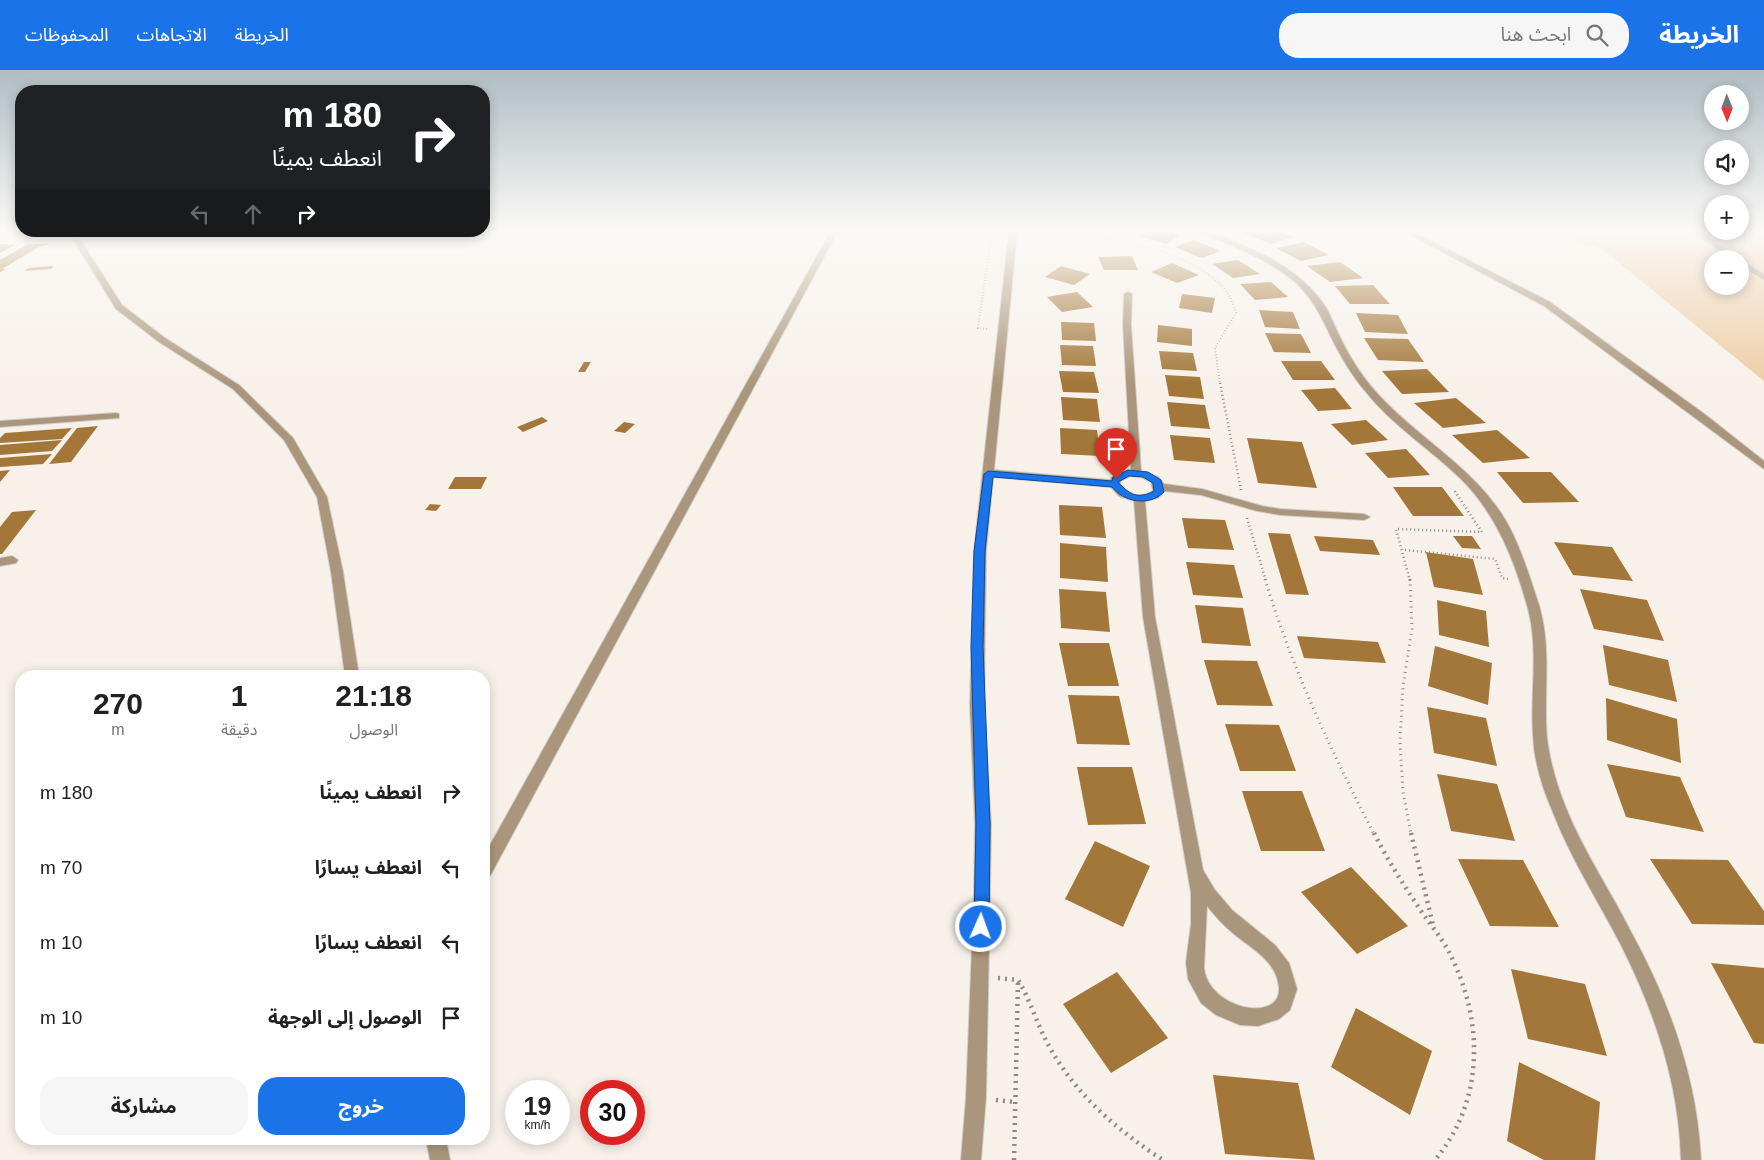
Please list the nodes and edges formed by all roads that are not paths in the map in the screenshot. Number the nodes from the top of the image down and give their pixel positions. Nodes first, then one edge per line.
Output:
1 (103, 282) edge
2 (807, 282) edge
3 (1008, 282) edge
4 (1297, 282) edge
5 (1504, 282) edge
6 (1128, 294) dead end
7 (116, 416) dead end
8 (0, 424) edge
9 (1764, 466) edge
10 (1136, 473) junction
11 (988, 474) junction
12 (1115, 484) junction
13 (1160, 487) junction
14 (1139, 498) junction
15 (1364, 517) dead end
16 (351, 670) edge
17 (490, 860) edge
18 (1196, 871) junction
19 (437, 1145) edge
20 (440, 1160) edge
21 (971, 1160) edge
22 (1691, 1160) edge

1 - 16 street
2 - 17 street
3 - 11 street
4 - 22 street
5 - 9 street
6 - 10 street
7 - 8 street
10 - 12 street
10 - 13 street
11 - 12 street
11 - 21 street
12 - 14 street
13 - 14 street
13 - 15 street
14 - 18 street
18 - 18 street
19 - 20 street

